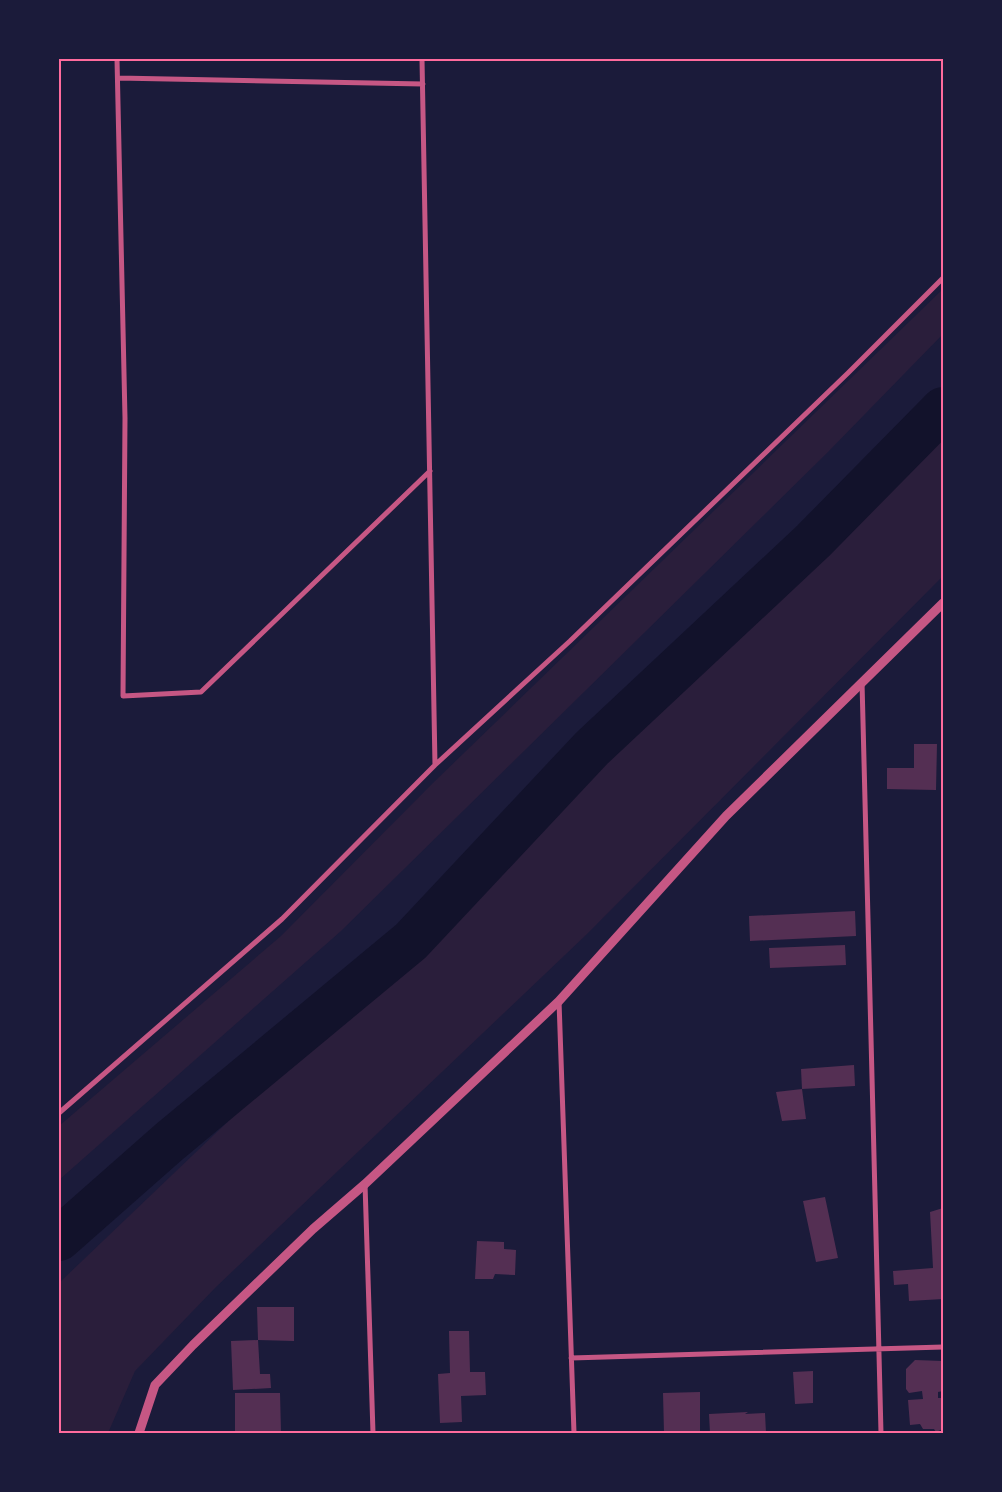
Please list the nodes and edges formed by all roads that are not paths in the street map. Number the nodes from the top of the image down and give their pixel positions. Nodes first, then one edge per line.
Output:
1 (117, 59) edge
2 (422, 59) edge
3 (118, 78) junction
4 (423, 84) junction
5 (943, 278) edge
6 (430, 471) junction
7 (943, 603) edge
8 (862, 682) junction
9 (435, 765) junction
10 (559, 1001) junction
11 (59, 1114) edge
12 (365, 1184) junction
13 (943, 1347) edge
14 (880, 1349) junction
15 (570, 1358) junction
16 (139, 1433) edge
17 (374, 1433) edge
18 (574, 1433) edge
19 (881, 1433) edge

1 - 3 street
2 - 4 street
3 - 4 street
3 - 6 street
4 - 6 street
5 - 9 street
6 - 9 street
7 - 8 street
8 - 10 street
8 - 14 street
9 - 11 street
10 - 12 street
10 - 15 street
12 - 16 street
12 - 17 street
13 - 14 street
14 - 15 street
14 - 19 street
15 - 18 street

